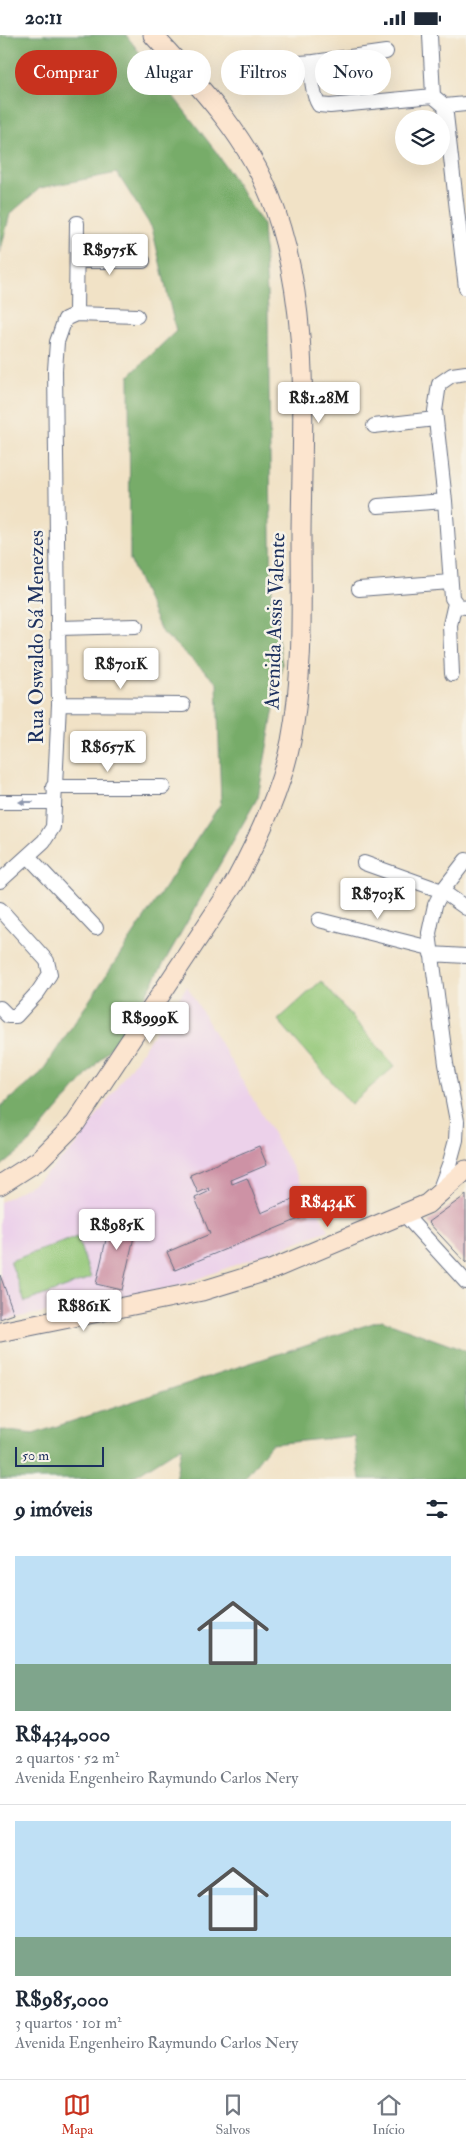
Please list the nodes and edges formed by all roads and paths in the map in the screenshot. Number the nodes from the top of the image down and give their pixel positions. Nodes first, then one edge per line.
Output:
1 (153, 35) edge
2 (430, 35) edge
3 (314, 62) joint
4 (305, 63) edge
5 (433, 96) junction
6 (466, 104) edge
7 (445, 107) junction
8 (77, 223) dead end
9 (78, 261) junction
10 (143, 261) dead end
11 (466, 288) edge
12 (76, 314) junction
13 (137, 317) dead end
14 (466, 373) edge
15 (435, 419) junction
16 (374, 426) dead end
17 (445, 501) junction
18 (378, 506) dead end
19 (450, 582) junction
20 (359, 589) dead end
21 (460, 605) edge
22 (136, 626) dead end
23 (59, 628) junction
24 (452, 674) dead end
25 (59, 704) junction
26 (183, 705) dead end
27 (53, 787) junction
28 (163, 787) dead end
29 (0, 802) edge
30 (53, 802) junction
31 (28, 856) junction
32 (466, 860) edge
33 (364, 863) dead end
34 (0, 881) edge
35 (442, 891) junction
36 (0, 909) edge
37 (466, 909) edge
38 (319, 920) dead end
39 (96, 928) dead end
40 (430, 951) junction
41 (466, 956) edge
42 (0, 1008) edge
43 (462, 1126) edge
44 (466, 1170) edge
45 (0, 1185) edge
46 (437, 1197) junction
47 (404, 1215) junction
48 (466, 1282) edge
49 (0, 1332) edge

1 - 45 main road, Avenida Assis Valente
2 - 5 street
3 - 4 street
3 - 5 street
5 - 7 street
6 - 7 street
7 - 11 street
8 - 9 street
9 - 10 street
9 - 12 street
12 - 13 street
12 - 23 street, Rua Oswaldo Sá Menezes
14 - 15 street
15 - 16 street
15 - 17 street
17 - 18 street
17 - 19 street
19 - 20 street
19 - 21 street
21 - 24 street
22 - 23 street
23 - 25 street, Rua Oswaldo Sá Menezes
25 - 26 street
25 - 27 street, Rua Oswaldo Sá Menezes
27 - 28 street
27 - 30 street, Rua Oswaldo Sá Menezes
30 -> 29 street
30 - 31 street, Rua Oswaldo Sá Menezes
31 - 34 street, Rua Oswaldo Sá Menezes
31 - 39 street
32 - 35 street
33 - 35 street
35 - 37 street
35 - 40 street
36 - 42 street
38 - 40 street
40 - 41 street
40 - 43 street
43 - 46 street
44 - 46 main road
46 - 47 main road
47 - 48 street
47 - 49 main road

